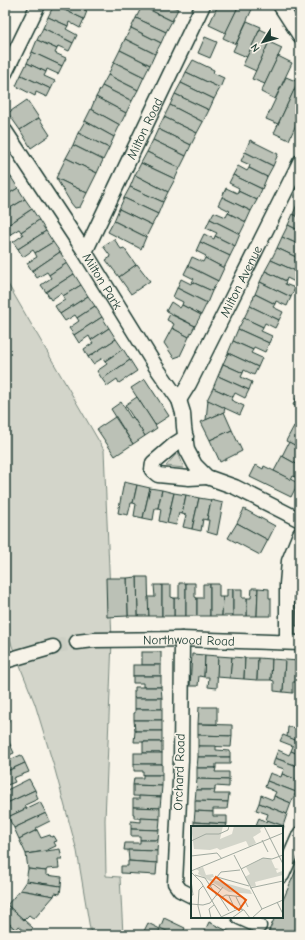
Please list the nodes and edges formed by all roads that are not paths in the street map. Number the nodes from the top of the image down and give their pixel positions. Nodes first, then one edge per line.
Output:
1 (38, 5) edge
2 (203, 5) edge
3 (280, 5) edge
4 (300, 36) edge
5 (5, 72) edge
6 (5, 131) edge
7 (300, 162) edge
8 (84, 252) junction
9 (179, 400) junction
10 (186, 437) junction
11 (207, 477) junction
12 (300, 520) edge
13 (300, 534) edge
14 (182, 639) junction
15 (78, 642) tunnel mouth
16 (294, 643) edge
17 (53, 647) tunnel mouth
18 (5, 661) edge
19 (300, 834) edge
20 (283, 873) edge
21 (191, 896) edge
22 (241, 918) edge
23 (259, 926) edge

1 - 5 street
2 - 8 street, Milton Road
3 - 4 street
6 - 8 street, Milton Park
7 - 9 street, Milton Avenue
8 - 9 street, Milton Park
9 - 10 street, Milton Park
10 - 11 street, Milton Park
10 - 11 street, Milton Park
11 - 12 street, Milton Park
13 - 16 street
14 - 15 street, Northwood Road
14 - 16 street, Northwood Road
14 - 21 street, Orchard Road
17 - 18 street
19 - 20 street
22 - 23 street

